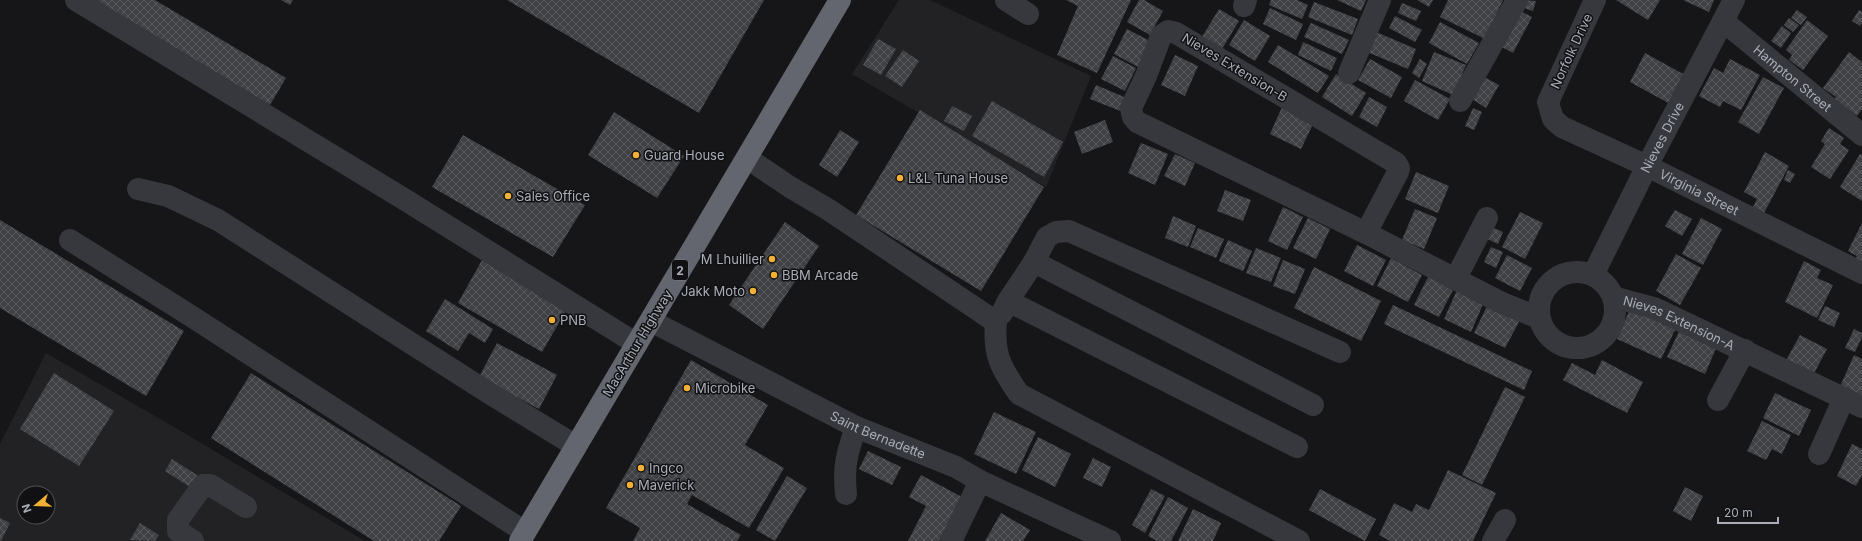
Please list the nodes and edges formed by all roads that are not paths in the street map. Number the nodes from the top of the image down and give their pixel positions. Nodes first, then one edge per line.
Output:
1 (76, 0) edge
2 (840, 0) edge
3 (1006, 0) edge
4 (1380, 0) edge
5 (1517, 0) edge
6 (1595, 0) edge
7 (1734, 0) edge
8 (1028, 14) dead end
9 (1723, 21) junction
10 (1349, 73) dead end
11 (1460, 101) dead end
12 (1548, 102) joint
13 (1862, 134) edge
14 (747, 158) junction
15 (1647, 166) junction
16 (138, 189) dead end
17 (1487, 218) dead end
18 (1366, 233) junction
19 (70, 240) dead end
20 (1034, 262) junction
21 (1862, 273) edge
22 (1593, 275) junction
23 (1455, 280) junction
24 (1613, 296) junction
25 (1008, 301) junction
26 (1539, 318) junction
27 (651, 321) junction
28 (996, 322) junction
29 (637, 344) junction
30 (1745, 350) junction
31 (1340, 352) dead end
32 (1718, 400) dead end
33 (1853, 402) edge
34 (1313, 404) dead end
35 (856, 427) junction
36 (576, 446) junction
37 (1297, 447) dead end
38 (1819, 454) dead end
39 (980, 481) junction
40 (846, 494) dead end
41 (246, 507) dead end
42 (1505, 520) dead end
43 (523, 536) edge
44 (193, 541) edge
45 (951, 541) edge
46 (1110, 541) edge
47 (1299, 541) edge
48 (1493, 541) edge

1 - 29 street
2 - 14 highway, MacArthur Highway / 2
3 - 8 street
4 - 10 street
5 - 11 street
6 - 12 street, Norfolk Drive
7 - 9 street, Nieves Drive
9 - 13 street, Hampton Street
9 - 15 street, Nieves Drive
12 - 15 street, Virginia Street
14 - 27 highway, MacArthur Highway / 2
14 - 28 street
15 - 21 street, Virginia Street
15 - 22 street, Nieves Drive
16 - 36 street
17 - 23 street
18 - 18 street, Nieves Extension-B
18 - 23 street, Nieves Extension-B
19 - 43 street
20 - 25 street
20 - 31 street
20 - 34 street
22 - 24 street
22 - 26 street
23 - 26 street, Nieves Extension-B
24 - 26 street
24 - 30 street, Nieves Extension-A
25 - 28 street
25 - 37 street
27 - 29 highway, MacArthur Highway / 2
27 - 35 street, Saint Bernadette
28 - 47 street
29 - 36 highway, MacArthur Highway / 2
30 - 32 street, Nieves Extension-A
30 - 33 street, Nieves Extension-A
33 - 38 street, Nieves Extension-A
35 - 39 street, Saint Bernadette
35 - 40 street
36 - 43 highway, MacArthur Highway / 2
39 - 45 street
39 - 46 street, Saint Bernadette
41 - 44 street
42 - 48 street

